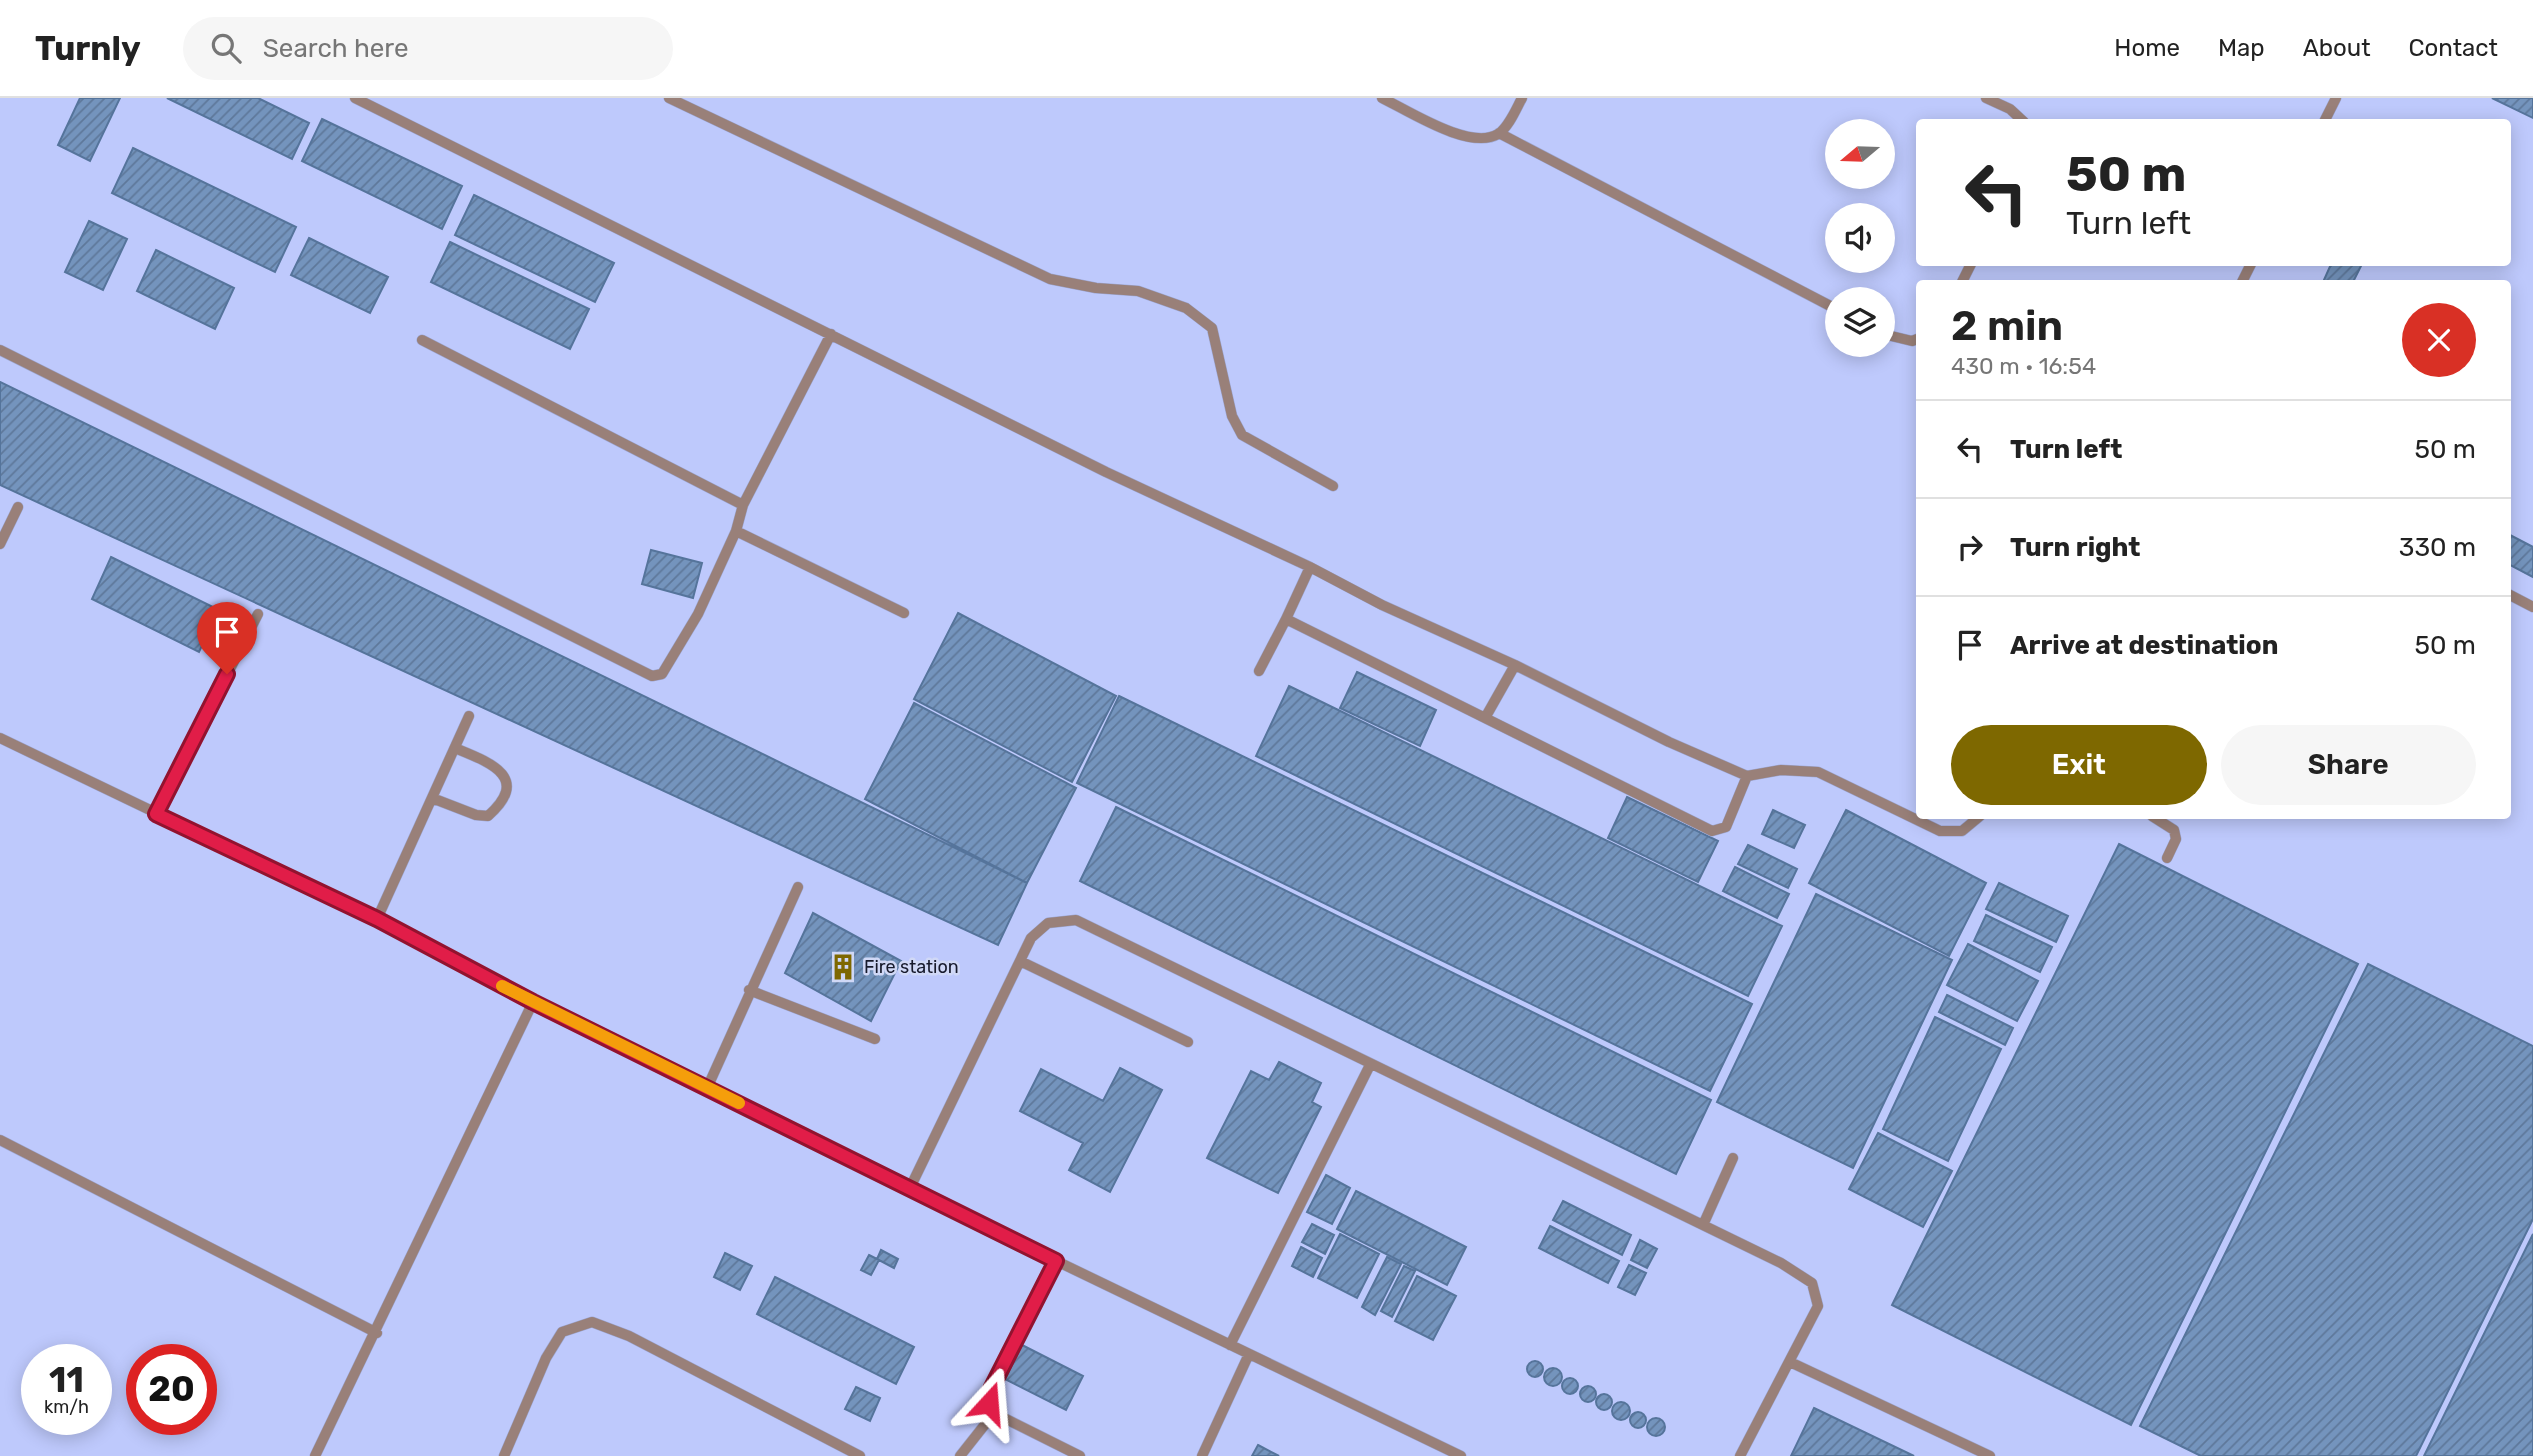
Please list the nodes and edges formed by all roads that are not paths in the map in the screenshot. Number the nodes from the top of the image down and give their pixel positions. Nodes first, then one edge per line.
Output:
1 (355, 98) edge
2 (670, 98) edge
3 (1382, 98) edge
4 (1522, 98) edge
5 (1986, 98) edge
6 (2336, 98) edge
7 (2021, 119) edge
8 (2326, 119) edge
9 (1499, 134) junction
10 (1825, 303) edge
11 (831, 334) junction
12 (1895, 337) edge
13 (422, 340) dead end
14 (1916, 340) edge
15 (0, 350) edge
16 (1332, 486) dead end
17 (743, 505) junction
18 (18, 507) dead end
19 (736, 531) junction
20 (0, 544) edge
21 (1310, 567) junction
22 (2511, 596) edge
23 (2533, 607) edge
24 (904, 613) dead end
25 (258, 614) dead end
26 (1286, 619) junction
27 (1515, 664) junction
28 (1259, 671) dead end
29 (469, 716) dead end
30 (1485, 718) junction
31 (0, 738) edge
32 (456, 748) junction
33 (1747, 776) junction
34 (432, 798) junction
35 (156, 814) junction
36 (1976, 819) edge
37 (2157, 819) edge
38 (2167, 858) dead end
39 (798, 887) dead end
40 (377, 919) junction
41 (1020, 961) junction
42 (749, 990) junction
43 (533, 1002) junction
44 (875, 1039) dead end
45 (1188, 1042) dead end
46 (1370, 1065) junction
47 (708, 1086) junction
48 (0, 1140) edge
49 (1733, 1158) dead end
50 (909, 1190) junction
51 (1703, 1225) junction
52 (1056, 1261) junction
53 (377, 1333) junction
54 (1230, 1345) junction
55 (1250, 1354) junction
56 (1790, 1362) junction
57 (994, 1413) junction
58 (316, 1456) edge
59 (504, 1456) edge
60 (860, 1456) edge
61 (960, 1456) edge
62 (1080, 1456) edge
63 (1202, 1456) edge
64 (1461, 1456) edge
65 (1740, 1456) edge
66 (1990, 1456) edge

1 - 11 lane
2 - 16 lane
3 - 9 lane
4 - 9 lane
5 - 7 lane
6 - 8 lane
9 - 10 lane
11 - 17 lane
11 - 21 lane
12 - 14 lane
13 - 17 lane
15 - 19 lane
17 - 19 lane
18 - 20 lane
19 - 24 lane
21 - 26 lane
21 - 27 lane
22 - 23 lane
25 - 35 lane
26 - 28 lane
26 - 30 lane
27 - 30 lane
27 - 33 lane
29 - 32 lane
30 - 33 lane
31 - 35 lane
32 - 34 lane
32 - 34 lane
33 - 36 lane
34 - 40 lane
35 - 40 lane
37 - 38 lane
39 - 42 lane
40 - 43 lane
41 - 45 lane
41 - 46 lane
41 - 50 lane
42 - 44 lane
42 - 47 lane
43 - 47 lane
43 - 53 lane
46 - 51 lane
46 - 54 lane
47 - 50 lane
48 - 53 lane
49 - 51 lane
50 - 52 lane
51 - 56 lane
52 - 54 lane
52 - 57 lane
53 - 58 lane
54 - 55 lane
55 - 63 lane
55 - 64 lane
56 - 65 lane
56 - 66 lane
57 - 61 lane
57 - 62 lane
59 - 60 lane

